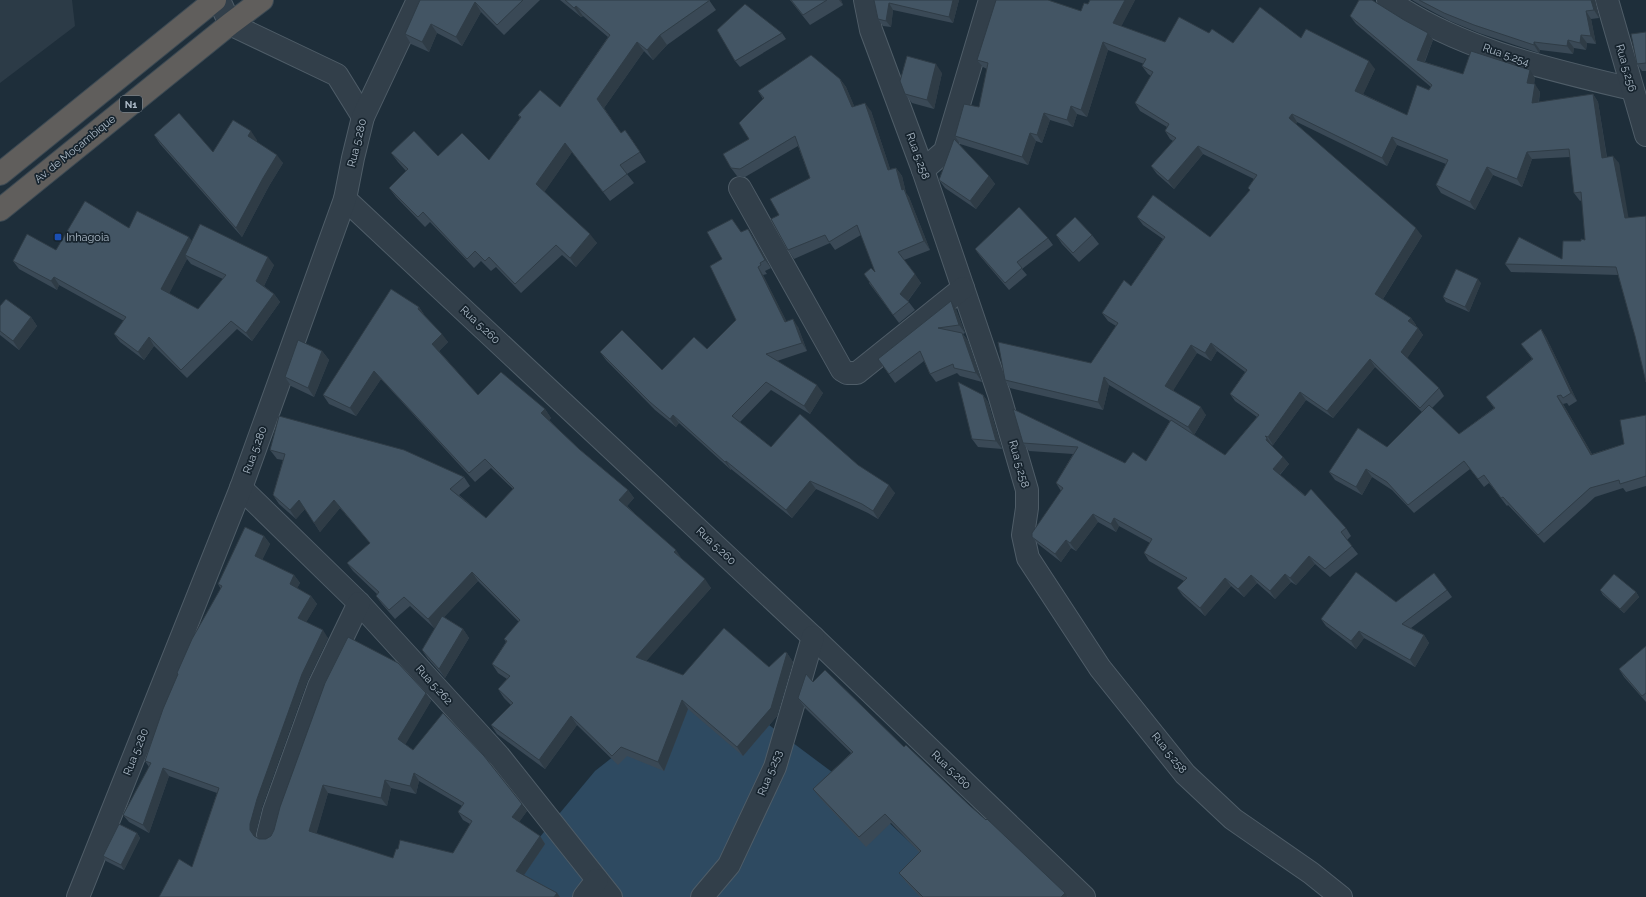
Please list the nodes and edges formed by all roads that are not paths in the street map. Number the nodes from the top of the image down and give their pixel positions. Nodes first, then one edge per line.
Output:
1 (215, 0) edge
2 (219, 0) edge
3 (262, 0) edge
4 (418, 0) edge
5 (865, 0) edge
6 (990, 0) edge
7 (1388, 0) edge
8 (1607, 0) edge
9 (230, 24) junction
10 (1632, 89) junction
11 (363, 117) junction
12 (1646, 134) edge
13 (923, 170) junction
14 (0, 174) edge
15 (740, 188) dead end
16 (345, 199) junction
17 (0, 210) edge
18 (963, 288) junction
19 (241, 488) junction
20 (359, 603) junction
21 (813, 637) junction
22 (268, 835) dead end
23 (604, 889) edge
24 (78, 897) edge
25 (584, 897) edge
26 (702, 897) edge
27 (1084, 897) edge
28 (1340, 897) edge

1 - 14 highway, N1
2 - 9 street
3 - 9 highway, Av. de Moçambique / N1
4 - 11 street, Rua 5.280
5 - 13 street, Rua 5.258
6 - 13 street
7 - 10 street, Rua 5.254
8 - 10 street, Rua 5.256
9 - 11 street
9 - 17 highway, Av. de Moçambique / N1
10 - 12 street, Rua 5.256
11 - 16 street, Rua 5.280
13 - 18 street, Rua 5.258
15 - 18 street
16 - 19 street, Rua 5.280
16 - 21 street, Rua 5.260
18 - 28 street, Rua 5.258
19 - 20 street, Rua 5.262
19 - 24 street, Rua 5.280
20 - 22 street
20 - 23 street, Rua 5.262
21 - 26 street, Rua 5.253
21 - 27 street, Rua 5.260
23 - 25 street

